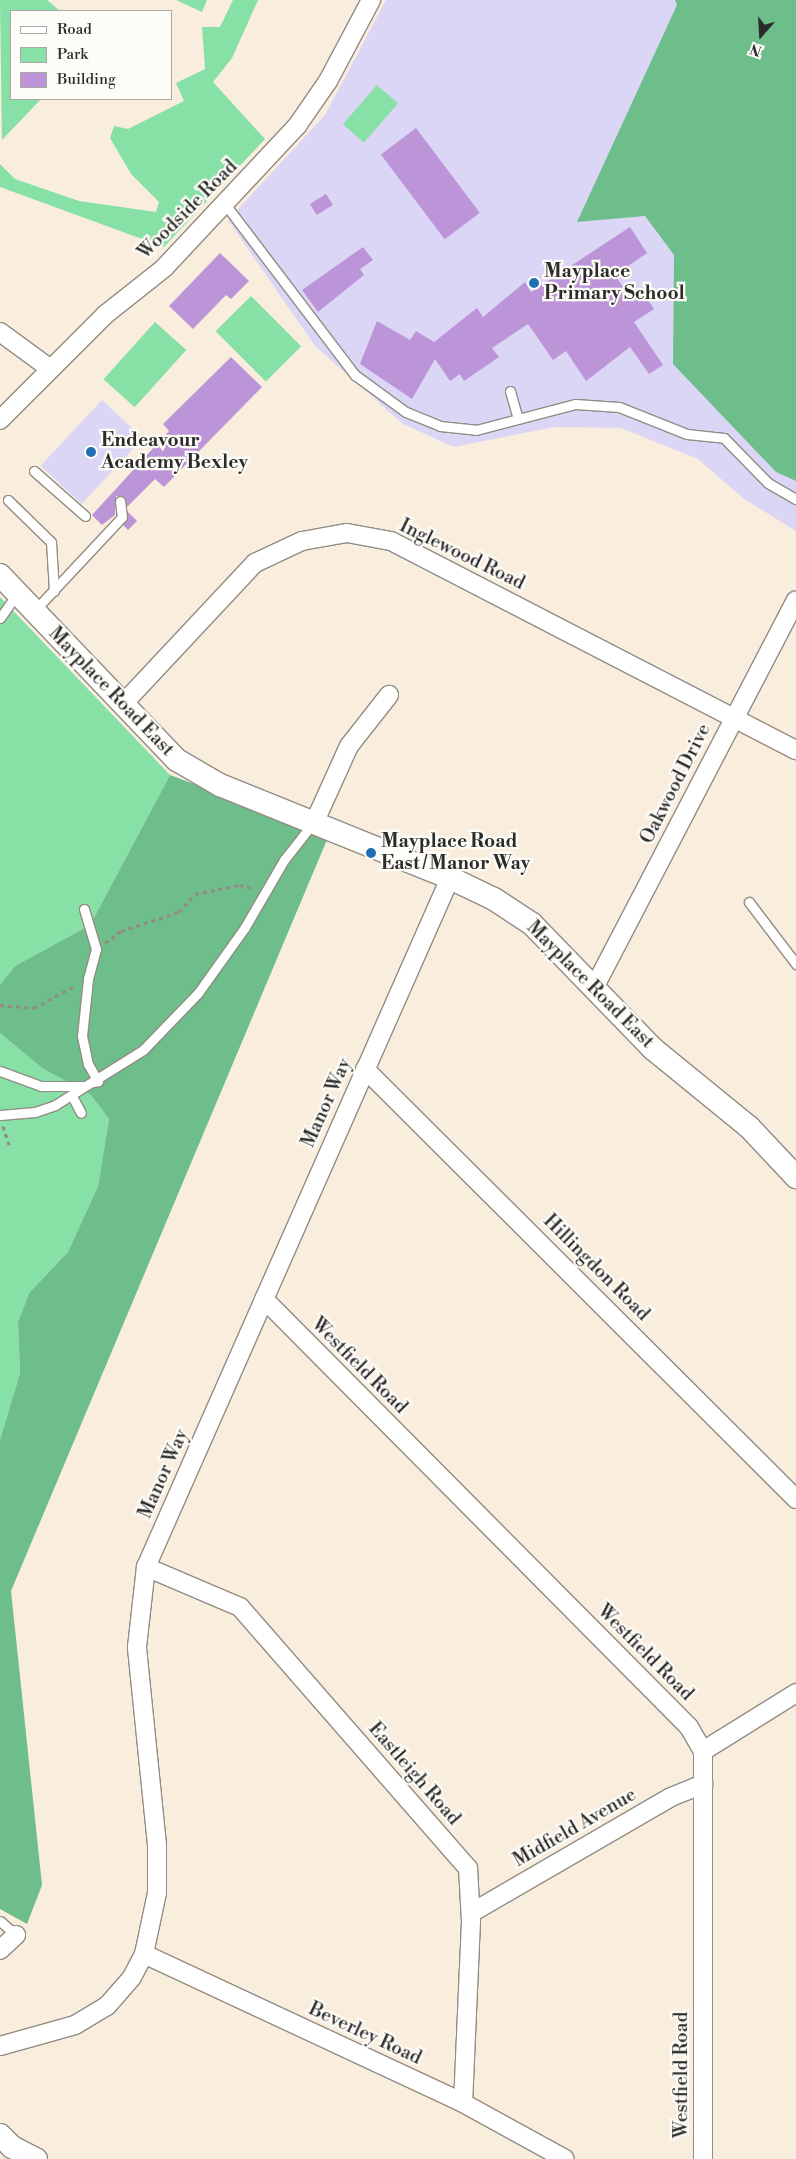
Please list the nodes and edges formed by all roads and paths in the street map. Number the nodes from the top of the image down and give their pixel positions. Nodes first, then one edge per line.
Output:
1 (371, 0) edge
2 (225, 204) junction
3 (0, 332) edge
4 (50, 368) junction
5 (510, 391) dead end
6 (518, 419) junction
7 (0, 420) edge
8 (34, 471) dead end
9 (796, 499) edge
10 (8, 500) dead end
11 (120, 501) dead end
12 (85, 516) dead end
13 (0, 574) edge
14 (54, 591) junction
15 (18, 594) junction
16 (796, 600) edge
17 (34, 612) junction
18 (0, 618) edge
19 (389, 695) dead end
20 (122, 705) junction
21 (735, 718) junction
22 (796, 750) edge
23 (314, 821) junction
24 (450, 878) junction
25 (265, 889) junction
26 (749, 902) dead end
27 (84, 909) dead end
28 (96, 949) junction
29 (796, 964) edge
30 (88, 978) junction
31 (594, 988) junction
32 (0, 1005) edge
33 (365, 1069) junction
34 (0, 1071) edge
35 (98, 1081) junction
36 (72, 1096) junction
37 (81, 1113) dead end
38 (0, 1117) edge
39 (9, 1145) dead end
40 (796, 1176) edge
41 (264, 1299) junction
42 (796, 1499) edge
43 (146, 1568) junction
44 (796, 1694) edge
45 (703, 1751) junction
46 (703, 1784) junction
47 (471, 1913) junction
48 (0, 1921) edge
49 (16, 1935) joint
50 (0, 1950) edge
51 (144, 1954) junction
52 (0, 2046) edge
53 (463, 2103) junction
54 (0, 2134) edge
55 (36, 2159) edge
56 (566, 2159) edge
57 (703, 2159) edge

1 - 2 street, Woodside Road
2 - 4 street, Woodside Road
2 - 6 lane
3 - 4 street
4 - 7 street, Woodside Road
5 - 6 lane
6 - 9 lane
8 - 12 lane
10 - 14 lane
11 - 14 lane
13 - 15 street, Mayplace Road East
14 - 17 lane
15 - 17 street, Mayplace Road East
15 - 18 lane
16 - 21 street, Oakwood Drive
17 - 20 street, Mayplace Road East
19 - 23 street
20 - 21 street, Inglewood Road
20 - 23 street, Mayplace Road East
21 - 22 street, Inglewood Road
21 - 31 street, Oakwood Drive
23 - 24 street, Mayplace Road East
23 - 25 lane
24 - 31 street, Mayplace Road East
24 - 33 street, Manor Way
25 - 28 path
25 - 35 lane
26 - 29 lane
27 - 28 lane
28 - 30 lane
30 - 32 path
30 - 35 lane
31 - 40 street, Mayplace Road East
33 - 41 street, Manor Way
33 - 42 street, Hillingdon Road
34 - 35 lane
35 - 36 lane
36 - 37 lane
36 - 38 lane
38 - 39 path
41 - 43 street, Manor Way
41 - 45 street, Westfield Road
43 - 47 street, Eastleigh Road
43 - 51 street, Manor Way
44 - 45 street
45 - 46 street, Westfield Road
46 - 47 street, Midfield Avenue
46 - 57 street, Westfield Road
47 - 53 street, Eastleigh Road
48 - 49 lane
49 - 50 street
51 - 52 street, Manor Way
51 - 53 street, Beverley Road
53 - 56 street, Beverley Road
54 - 55 street

